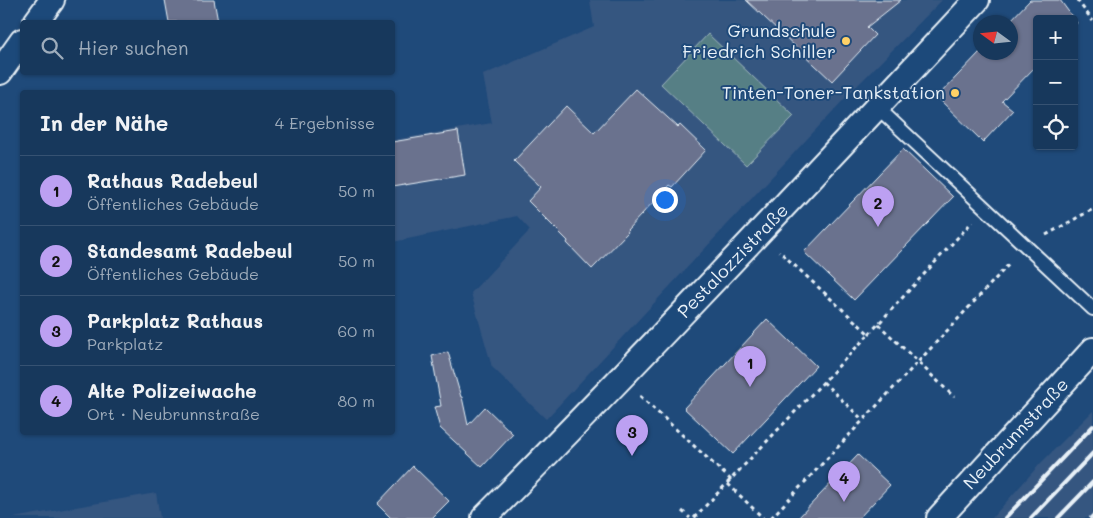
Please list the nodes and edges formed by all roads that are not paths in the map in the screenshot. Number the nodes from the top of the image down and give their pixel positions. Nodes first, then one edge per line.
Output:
1 (52, 0) edge
2 (977, 0) edge
3 (37, 20) edge
4 (20, 43) edge
5 (0, 72) edge
6 (877, 107) junction
7 (1093, 309) edge
8 (1093, 350) edge
9 (484, 518) edge
10 (939, 518) edge

1 - 3 street
2 - 6 street, Pestalozzistraße
4 - 5 street
6 - 7 lane
6 - 9 street, Pestalozzistraße
8 - 10 street, Neubrunnstraße

